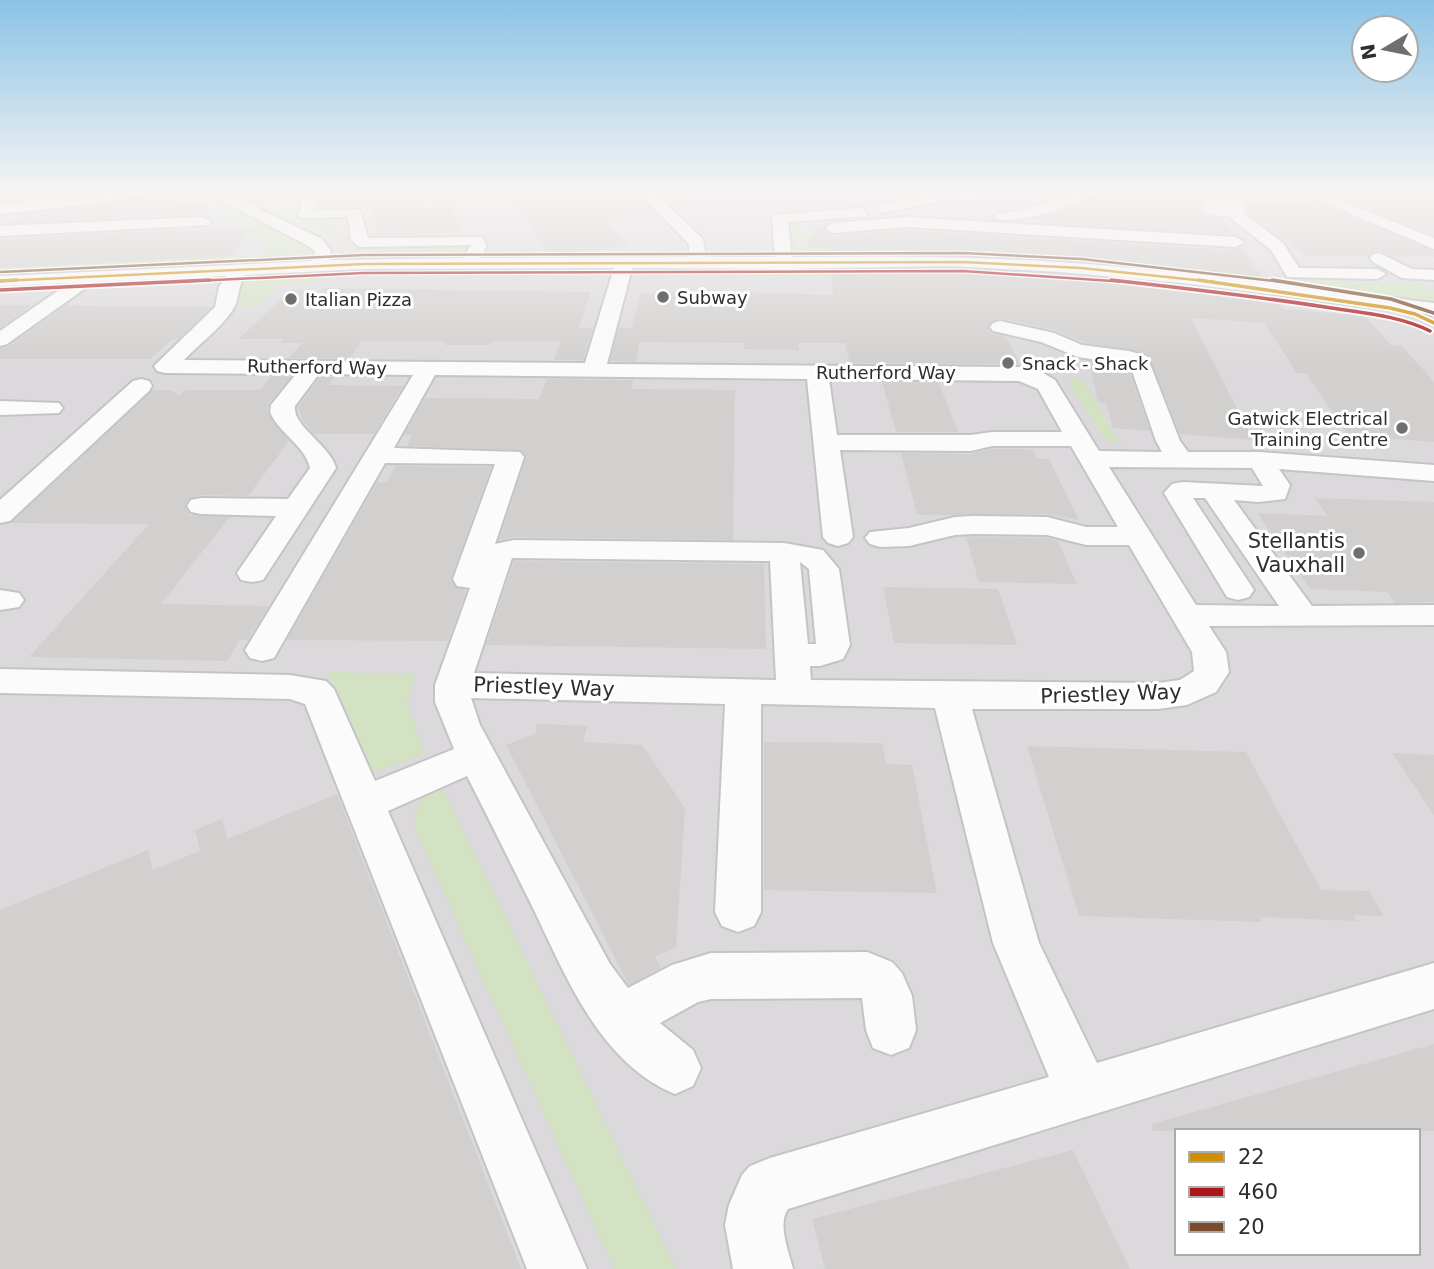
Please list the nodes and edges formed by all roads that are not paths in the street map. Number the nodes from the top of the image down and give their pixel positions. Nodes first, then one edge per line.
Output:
1 (321, 249) edge
2 (476, 249) edge
3 (697, 249) edge
4 (782, 249) edge
5 (1004, 249) edge
6 (1278, 249) edge
7 (469, 264) junction
8 (698, 264) junction
9 (784, 264) junction
10 (239, 270) junction
11 (321, 271) junction
12 (1006, 271) junction
13 (1293, 272) junction
14 (622, 273) junction
15 (1434, 275) edge
16 (970, 278) dead end
17 (1182, 278) junction
18 (87, 279) junction
19 (1032, 280) dead end
20 (0, 281) edge
21 (830, 281) dead end
22 (1122, 290) dead end
23 (1191, 296) junction
24 (1309, 297) junction
25 (1434, 309) edge
26 (1434, 323) edge
27 (1000, 327) dead end
28 (0, 340) edge
29 (312, 368) junction
30 (428, 368) junction
31 (594, 370) junction
32 (817, 372) junction
33 (1031, 376) junction
34 (152, 377) junction
35 (1145, 377) junction
36 (237, 386) dead end
37 (0, 408) edge
38 (51, 408) dead end
39 (826, 442) junction
40 (1085, 449) junction
41 (377, 455) junction
42 (1180, 459) junction
43 (1260, 460) junction
44 (1434, 473) edge
45 (1213, 490) junction
46 (201, 506) dead end
47 (297, 508) junction
48 (0, 515) edge
49 (1140, 536) junction
50 (838, 537) dead end
51 (880, 538) dead end
52 (252, 573) dead end
53 (1238, 590) dead end
54 (1189, 615) junction
55 (1434, 615) edge
56 (1303, 617) junction
57 (262, 650) dead end
58 (449, 664) junction
59 (0, 681) edge
60 (743, 693) junction
61 (794, 694) junction
62 (950, 696) junction
63 (477, 755) junction
64 (363, 804) junction
65 (738, 912) dead end
66 (1434, 986) edge
67 (621, 1018) junction
68 (891, 1030) dead end
69 (675, 1068) dead end
70 (1084, 1093) junction
71 (557, 1269) edge
72 (763, 1269) edge

1 - 11 street
2 - 7 street
3 - 8 street
4 - 9 street
5 - 12 street
6 - 13 street
7 - 11 street
7 - 14 street
8 - 9 street
8 - 14 street
9 - 12 street
10 - 11 street
10 - 18 street
10 - 34 street
11 - 14 street
12 - 16 street
12 - 17 street
12 - 19 street
13 - 15 street
13 - 24 street
14 - 21 street
14 - 31 street
17 - 23 street
17 - 24 street
18 - 20 street
18 - 28 street
22 - 23 street
23 - 24 street
24 - 25 street
24 - 26 street
27 - 35 street
29 - 30 street, Rutherford Way
29 - 34 street, Rutherford Way
29 - 47 street
30 - 31 street, Rutherford Way
30 - 41 street
31 - 32 street, Rutherford Way
32 - 33 street, Rutherford Way
32 - 39 street
33 - 35 street, Rutherford Way
33 - 40 street
34 - 36 street
34 - 48 street
35 - 42 street
37 - 38 street
39 - 40 street
39 - 50 street
40 - 42 street
40 - 49 street, Priestley Way
41 - 57 street
41 - 58 street
42 - 43 street
43 - 44 street
43 - 45 street
45 - 53 street
45 - 56 street
46 - 47 street
47 - 52 street
49 - 51 lane
49 - 54 street, Priestley Way
54 - 56 street
54 - 62 street, Priestley Way
55 - 56 street
58 - 60 street, Priestley Way
58 - 61 street
58 - 63 street
59 - 64 street
60 - 61 street, Priestley Way
60 - 65 street
61 - 62 street, Priestley Way
62 - 70 street
63 - 64 street
63 - 67 street
64 - 71 street
66 - 70 street
67 - 68 street
67 - 69 street
70 - 72 street

